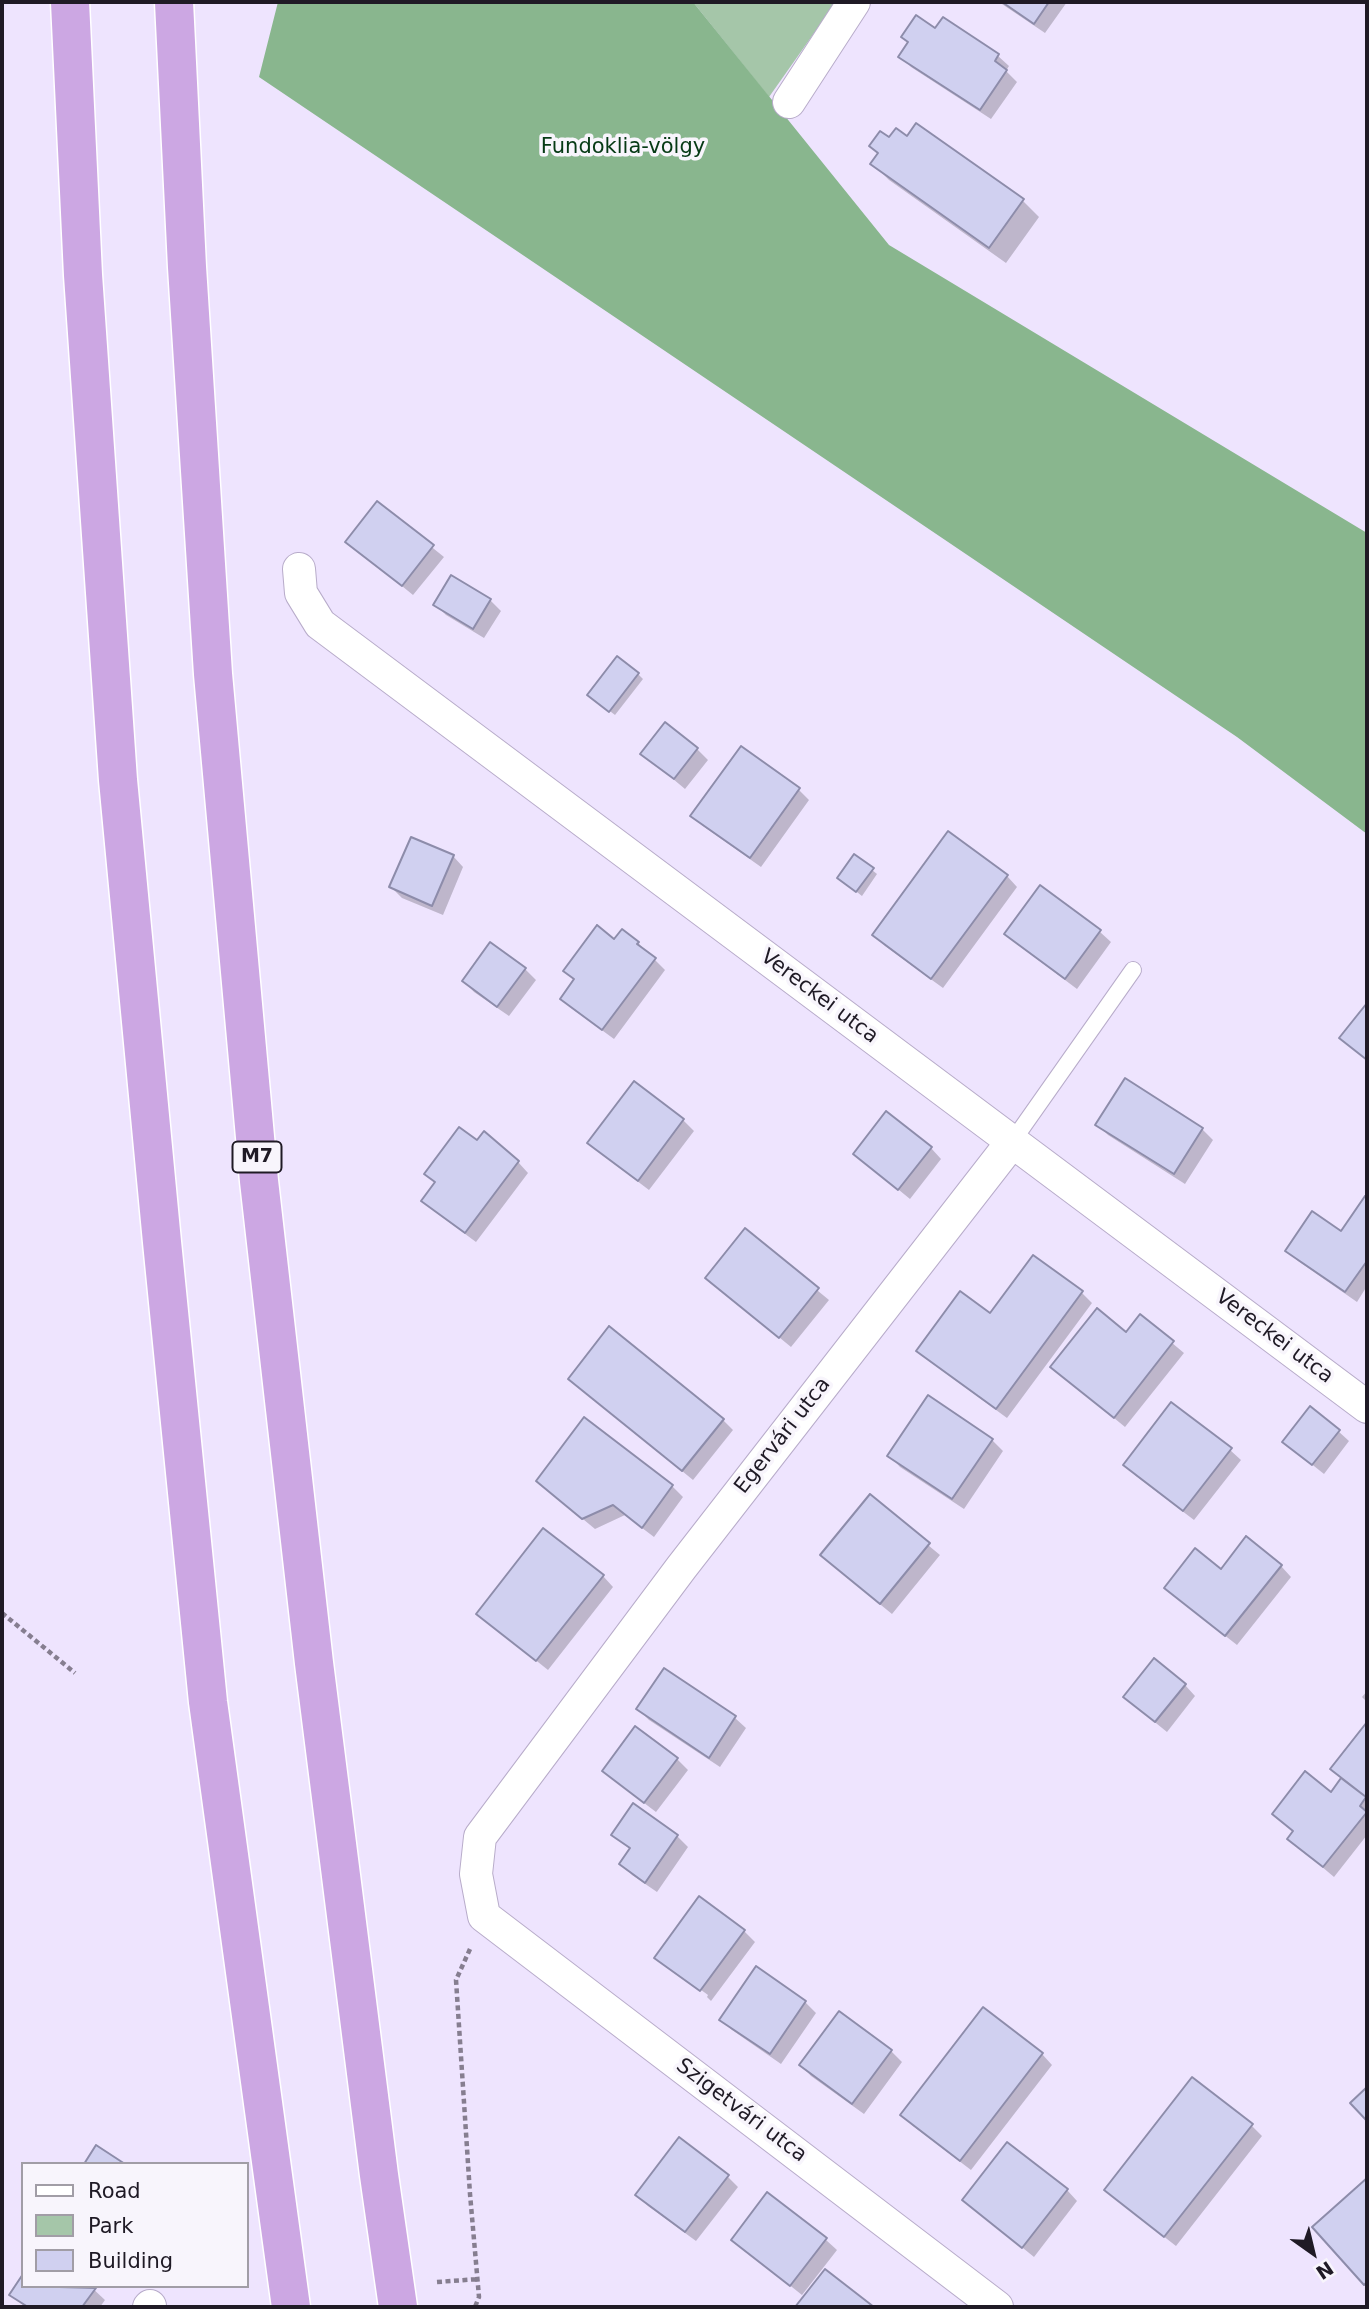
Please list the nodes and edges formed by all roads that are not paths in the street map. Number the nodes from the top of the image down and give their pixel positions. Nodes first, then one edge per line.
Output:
1 (70, 2) edge
2 (174, 2) edge
3 (855, 2) edge
4 (789, 102) dead end
5 (299, 569) dead end
6 (1132, 970) dead end
7 (1012, 1142) junction
8 (1367, 1406) edge
9 (484, 1916) joint
10 (291, 2307) edge
11 (398, 2307) edge
12 (997, 2307) edge

1 - 10 highway
2 - 11 highway, M7
3 - 4 street
5 - 7 street, Vereckei utca
6 - 7 lane, Egervári utca
7 - 8 street, Vereckei utca
7 - 9 street, Egervári utca
9 - 12 street, Szigetvári utca

